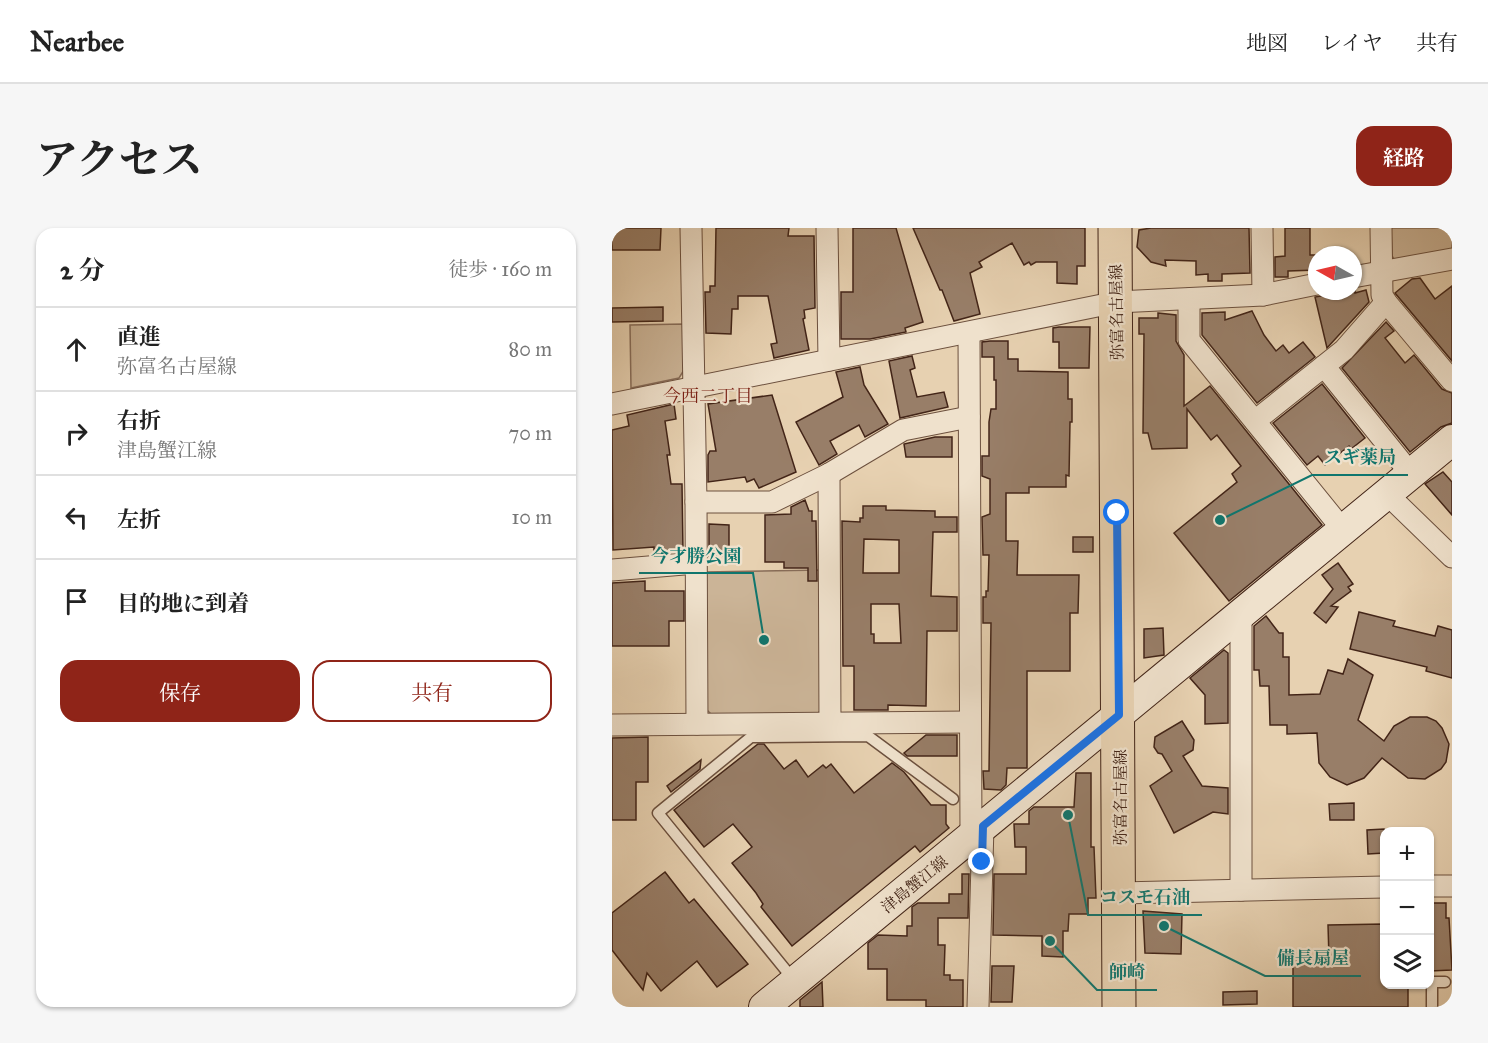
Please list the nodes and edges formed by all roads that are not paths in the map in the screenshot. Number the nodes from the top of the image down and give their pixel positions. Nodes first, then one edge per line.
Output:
1 (691, 228) edge
2 (827, 228) edge
3 (1115, 228) edge
4 (1262, 228) edge
5 (1381, 228) edge
6 (1452, 259) edge
7 (1381, 272) junction
8 (1362, 275) edge
9 (1308, 286) edge
10 (1263, 295) junction
11 (1189, 299) junction
12 (1117, 302) junction
13 (1386, 302) junction
14 (969, 333) junction
15 (829, 360) junction
16 (1324, 366) junction
17 (1452, 381) edge
18 (693, 388) junction
19 (612, 404) edge
20 (969, 417) junction
21 (1255, 421) junction
22 (1452, 440) edge
23 (829, 474) junction
24 (1411, 474) junction
25 (1388, 494) junction
26 (696, 502) junction
27 (1343, 530) junction
28 (1452, 557) edge
29 (696, 563) junction
30 (612, 570) edge
31 (1241, 614) junction
32 (1119, 715) junction
33 (970, 722) junction
34 (696, 723) junction
35 (830, 723) junction
36 (612, 725) edge
37 (953, 800) dead end
38 (977, 831) junction
39 (1434, 886) edge
40 (1452, 886) edge
41 (1380, 887) edge
42 (1241, 890) junction
43 (1120, 893) junction
44 (795, 981) junction
45 (1445, 982) dead end
46 (764, 1007) edge
47 (978, 1007) edge
48 (1119, 1007) edge
49 (1432, 1007) edge

1 - 18 street
2 - 15 street
3 - 12 main road, 弥富名古屋線
4 - 10 street
5 - 7 street
6 - 7 street
7 - 8 street
7 - 13 street
9 - 10 street
10 - 11 street
11 - 12 street
11 - 21 street
12 - 14 street
12 - 32 main road, 弥富名古屋線
13 - 16 street
13 - 17 street
14 - 15 street
14 - 20 street
15 - 18 street
16 - 21 street
16 - 24 street
18 - 19 street
18 - 26 street
20 - 23 street
20 - 33 street
21 - 27 street
22 - 24 main road, 津島蟹江線
23 - 26 street
23 - 35 street
24 - 25 main road, 津島蟹江線
25 - 27 main road, 津島蟹江線
25 - 28 street
26 - 29 street
27 - 31 main road, 津島蟹江線
29 - 30 street
29 - 34 street
31 - 32 main road, 津島蟹江線
31 - 42 street
32 - 38 main road, 津島蟹江線
32 - 43 main road, 弥富名古屋線
33 - 35 street
33 - 38 street
34 - 35 street
34 - 36 street
37 - 44 lane
38 - 44 main road, 津島蟹江線
38 - 47 street
39 - 40 street
41 - 42 street
42 - 43 street
43 - 48 main road, 弥富名古屋線
44 - 46 main road, 津島蟹江線
45 - 49 lane

